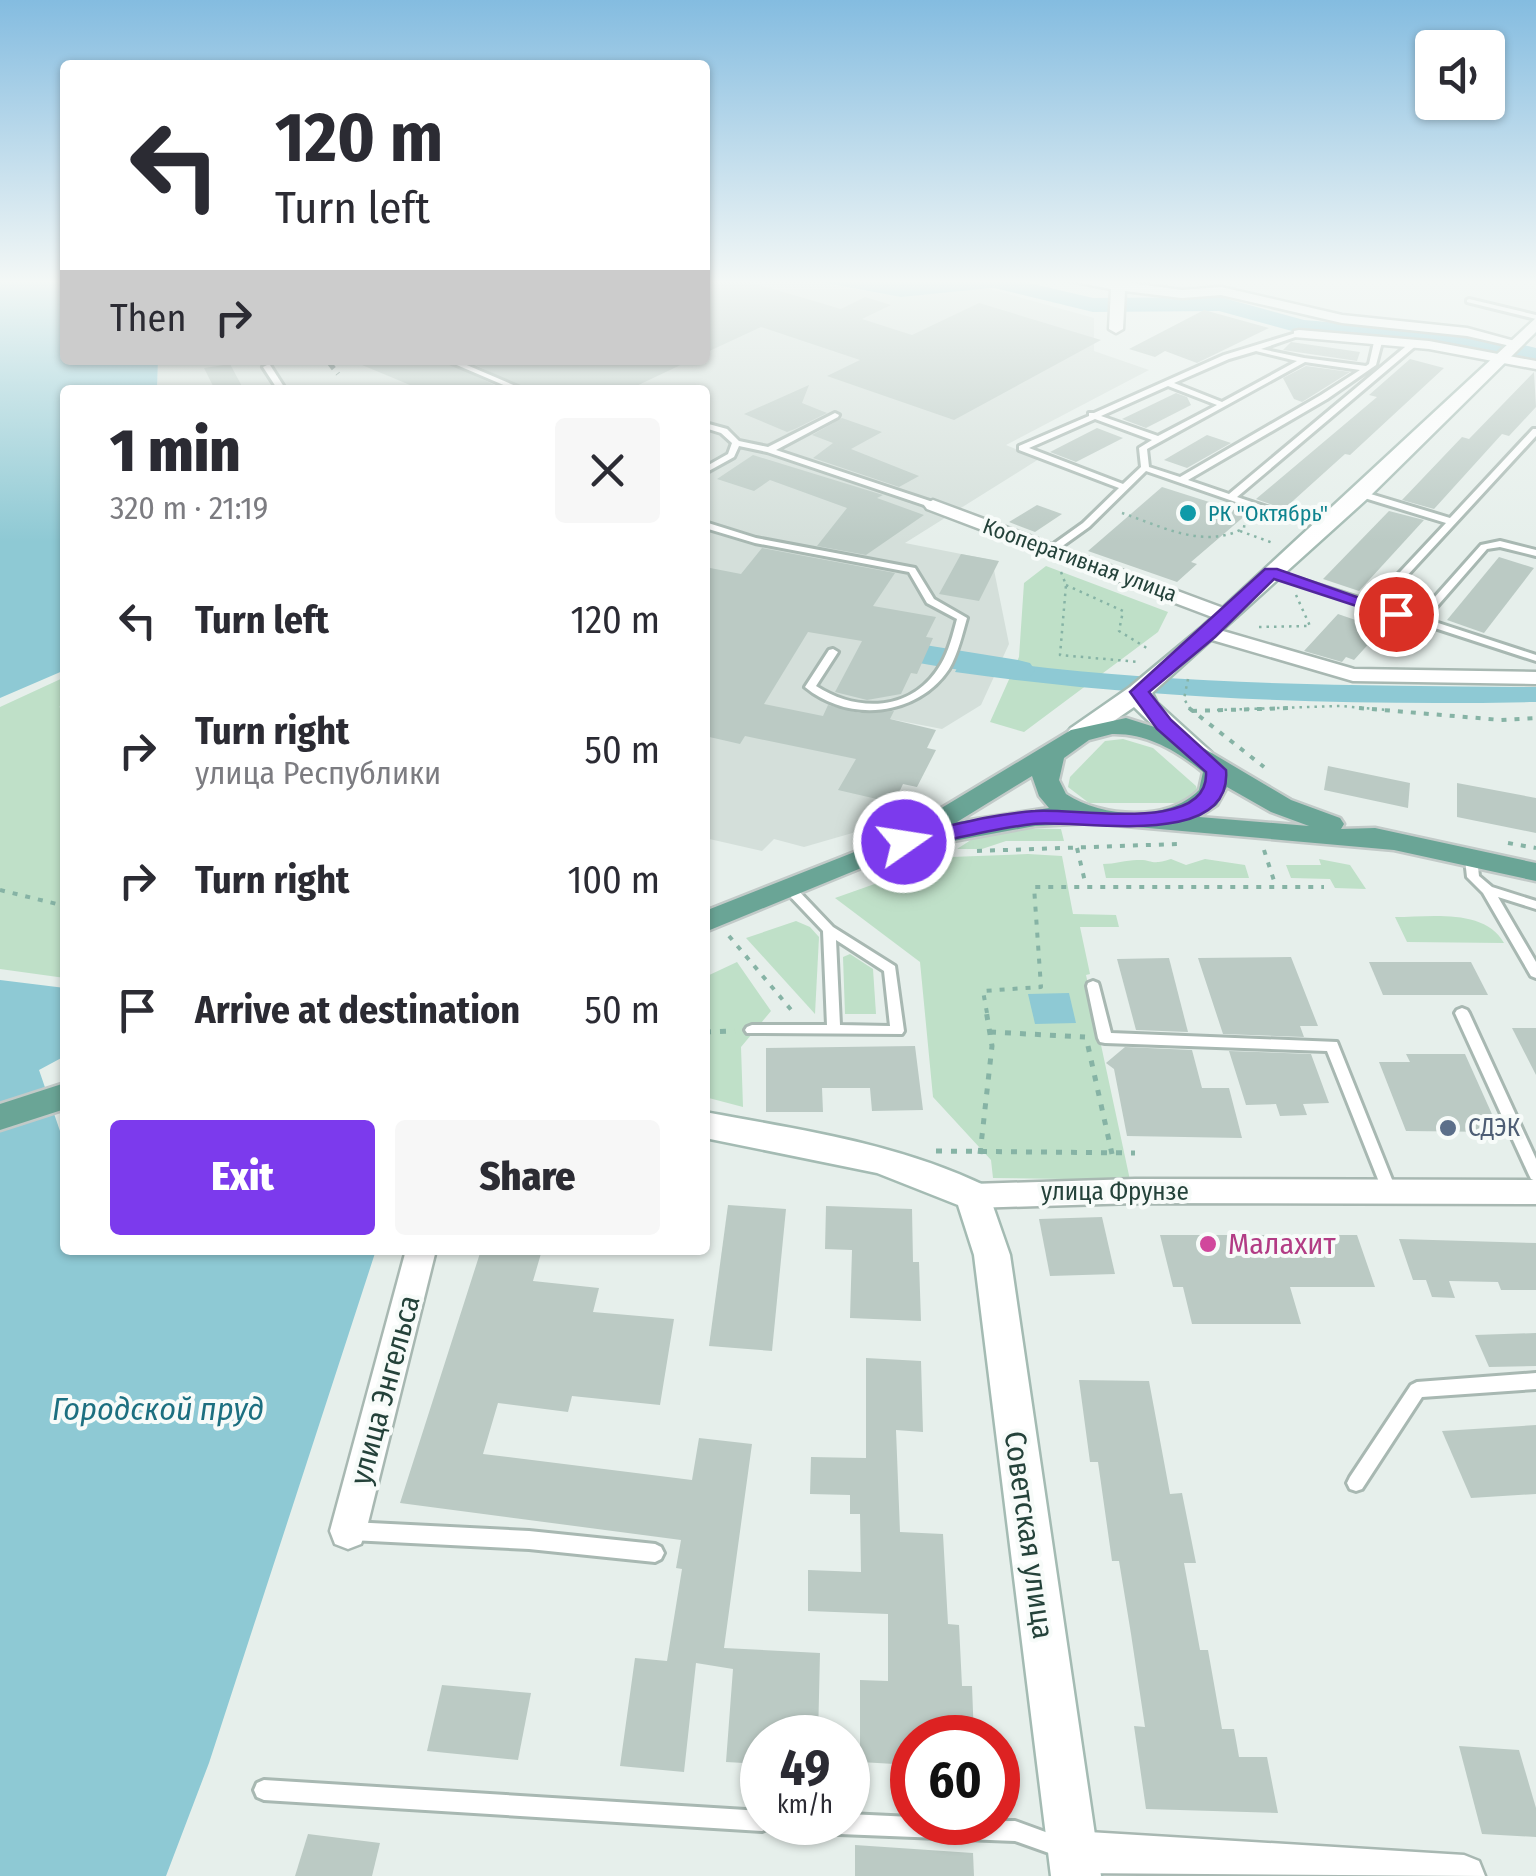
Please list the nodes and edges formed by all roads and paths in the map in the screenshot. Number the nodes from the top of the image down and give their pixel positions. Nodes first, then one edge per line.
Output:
1 (267, 367) dead end
2 (467, 368) edge
3 (1203, 368) edge
4 (1289, 368) edge
5 (1362, 368) edge
6 (1365, 368) joint
7 (1386, 368) edge
8 (1493, 368) edge
9 (1168, 384) junction
10 (279, 385) edge
11 (509, 385) edge
12 (1219, 403) junction
13 (836, 414) dead end
14 (1092, 414) junction
15 (710, 426) edge
16 (1536, 431) edge
17 (1158, 439) junction
18 (736, 443) junction
19 (770, 450) junction
20 (710, 468) edge
21 (1145, 468) junction
22 (1183, 479) junction
23 (1123, 486) junction
24 (1361, 494) junction
25 (1230, 497) junction
26 (933, 505) joint
27 (1102, 508) junction
28 (1282, 514) dead end
29 (1245, 518) dead end
30 (1453, 522) junction
31 (710, 526) edge
32 (1240, 531) junction
33 (1273, 542) dead end
34 (1536, 553) edge
35 (1054, 557) junction
36 (1280, 577) junction
37 (1066, 585) junction
38 (1374, 606) junction
39 (1419, 621) junction
40 (1218, 624) junction
41 (1258, 628) dead end
42 (1150, 650) dead end
43 (832, 652) dead end
44 (1139, 662) dead end
45 (1535, 662) edge
46 (1189, 672) dead end
47 (1139, 692) junction
48 (1192, 710) junction
49 (1536, 718) edge
50 (1069, 742) junction
51 (1211, 766) junction
52 (1265, 768) dead end
53 (1102, 818) junction
54 (1162, 820) junction
55 (1499, 841) dead end
56 (904, 842) junction
57 (1392, 842) junction
58 (1193, 844) dead end
59 (1077, 848) junction
60 (1279, 848) dead end
61 (1536, 848) edge
62 (977, 851) dead end
63 (944, 852) dead end
64 (1471, 859) junction
65 (884, 872) dead end
66 (1536, 872) edge
67 (1086, 886) junction
68 (1276, 887) junction
69 (1324, 887) dead end
70 (789, 888) junction
71 (0, 890) edge
72 (1488, 890) junction
73 (60, 905) edge
74 (1536, 905) edge
75 (744, 929) dead end
76 (829, 930) junction
77 (717, 933) edge
78 (1536, 973) edge
79 (1093, 986) dead end
80 (1462, 1012) dead end
81 (752, 1030) joint
82 (808, 1030) junction
83 (834, 1030) junction
84 (710, 1032) edge
85 (990, 1032) junction
86 (60, 1098) edge
87 (0, 1117) edge
88 (710, 1126) edge
89 (925, 1150) dead end
90 (1135, 1153) dead end
91 (980, 1154) junction
92 (1112, 1154) junction
93 (1536, 1173) edge
94 (1390, 1192) junction
95 (1536, 1192) edge
96 (973, 1196) junction
97 (421, 1255) edge
98 (1536, 1381) edge
99 (1356, 1483) dead end
100 (348, 1531) joint
101 (655, 1554) dead end
102 (264, 1790) dead end
103 (740, 1820) edge
104 (870, 1825) edge
105 (1074, 1864) edge
106 (1464, 1876) edge

1 - 10 lane
2 - 11 lane
3 - 9 lane
4 - 12 lane
5 - 6 lane
6 - 22 lane
7 - 25 lane
8 - 24 main road
9 - 12 lane
9 - 14 lane
12 - 17 lane
13 - 19 lane
14 - 17 lane
14 - 23 lane
15 - 18 lane
16 - 30 lane
17 - 21 lane
18 - 19 lane
18 - 20 lane
19 - 26 lane
21 - 22 lane
21 - 23 lane
22 - 25 lane
23 - 27 lane
24 - 30 lane
24 - 36 main road
25 - 28 lane
26 - 35 street, Кооперативная улица
27 - 32 path
27 - 35 lane
29 - 32 path
30 - 38 lane
31 - 43 lane
32 - 33 path
34 - 39 lane
35 - 37 path
35 - 40 street, Кооперативная улица
36 - 38 lane
36 - 40 main road
36 - 41 path
37 - 42 path
37 - 44 path
38 - 39 lane
39 - 45 lane
40 - 45 street, Кооперативная улица
40 - 47 main road
46 - 48 path
47 - 50 main road
47 - 51 main road
48 - 49 path
48 - 52 path
50 - 51 main road
50 - 53 main road
50 - 56 main road
51 - 54 main road
51 - 57 main road
53 - 54 main road
53 - 56 main road
54 - 57 main road
55 - 61 path
56 - 70 main road
57 - 64 main road
58 - 59 path
59 - 62 path
59 - 67 path
60 - 68 path
63 - 65 path
64 - 66 main road
64 - 72 lane
67 - 68 path
67 - 85 path
68 - 69 path
70 - 76 lane
70 - 77 main road
71 - 73 path
72 - 74 lane
72 - 78 lane
75 - 77 path
76 - 83 lane
76 - 83 lane
77 - 82 path
79 - 94 lane
80 - 93 lane
81 - 82 lane
81 - 84 path
82 - 83 lane
85 - 91 path
85 - 92 path
86 - 87 main road
88 - 96 main road, улица Фрунзе
89 - 91 path
90 - 92 path
91 - 92 path
94 - 95 street, улица Фрунзе
94 - 96 street, улица Фрунзе
96 - 105 main road, Советская улица
97 - 100 street, улица Энгельса
98 - 99 lane
100 - 101 lane
102 - 103 lane
104 - 105 lane
105 - 106 street

